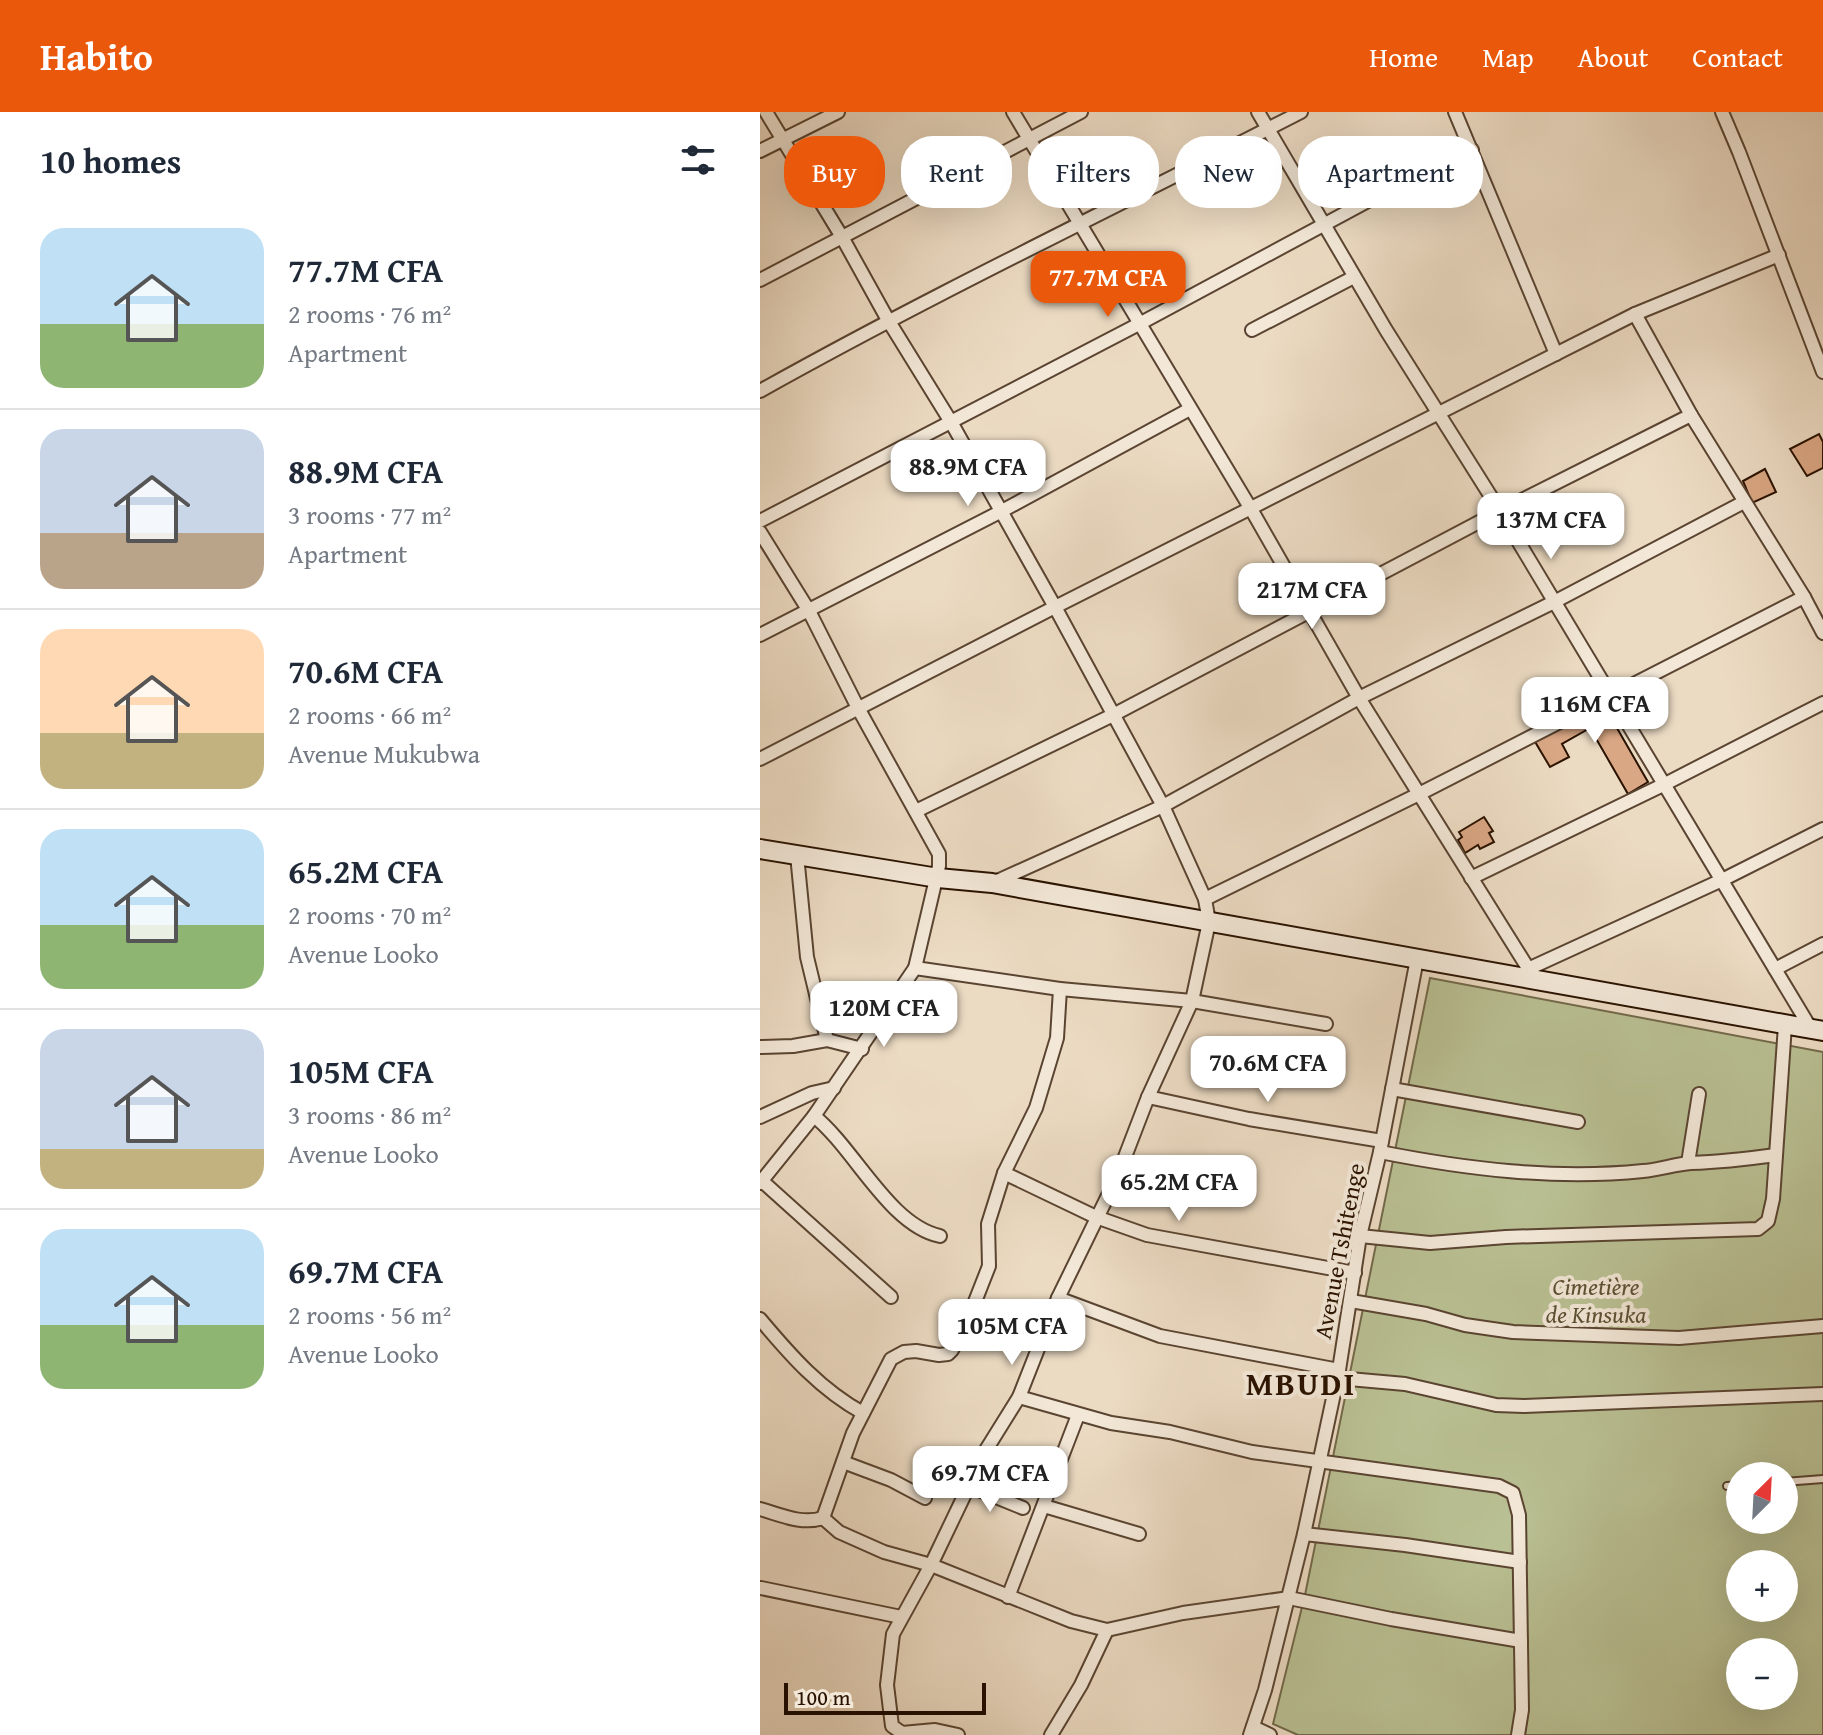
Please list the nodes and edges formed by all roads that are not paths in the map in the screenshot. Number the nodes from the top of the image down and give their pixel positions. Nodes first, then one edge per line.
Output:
1 (766, 112) edge
2 (838, 112) edge
3 (1013, 112) edge
4 (1081, 112) edge
5 (1258, 112) edge
6 (1301, 112) edge
7 (1455, 112) edge
8 (1722, 112) edge
9 (1267, 129) junction
10 (1036, 136) edge
11 (1466, 136) edge
12 (1028, 138) edge
13 (782, 141) junction
14 (1028, 141) edge
15 (760, 151) edge
16 (1483, 177) edge
17 (1069, 208) edge
18 (1357, 208) edge
19 (1326, 225) junction
20 (1080, 226) junction
21 (842, 237) junction
22 (1779, 255) junction
23 (1354, 277) junction
24 (760, 280) edge
25 (1635, 314) junction
26 (888, 320) junction
27 (1139, 324) junction
28 (1252, 330) dead end
29 (1556, 354) junction
30 (1823, 372) edge
31 (760, 391) edge
32 (1190, 409) junction
33 (1438, 415) junction
34 (1691, 415) junction
35 (951, 422) junction
36 (1744, 502) junction
37 (1251, 509) junction
38 (1500, 511) junction
39 (1000, 512) junction
40 (760, 521) edge
41 (760, 532) edge
42 (1804, 597) junction
43 (1554, 602) junction
44 (1055, 607) junction
45 (809, 611) junction
46 (1309, 613) junction
47 (1823, 633) edge
48 (760, 635) edge
49 (1610, 695) junction
50 (1359, 698) junction
51 (1823, 703) edge
52 (858, 708) junction
53 (1113, 715) junction
54 (760, 759) edge
55 (1665, 784) junction
56 (1421, 793) junction
57 (1163, 806) junction
58 (916, 811) junction
59 (1823, 829) edge
60 (760, 849) edge
61 (797, 855) junction
62 (938, 878) junction
63 (1471, 878) junction
64 (1722, 880) junction
65 (992, 883) junction
66 (1205, 899) junction
67 (1209, 922) junction
68 (1823, 944) edge
69 (1417, 959) junction
70 (915, 968) junction
71 (1775, 969) junction
72 (1532, 975) junction
73 (1060, 989) junction
74 (1192, 1001) junction
75 (1326, 1024) dead end
76 (1785, 1025) junction
77 (1817, 1030) edge
78 (827, 1040) junction
79 (760, 1047) edge
80 (862, 1049) junction
81 (834, 1088) junction
82 (1392, 1089) junction
83 (1699, 1094) dead end
84 (1148, 1097) junction
85 (814, 1116) junction
86 (760, 1117) edge
87 (1578, 1122) dead end
88 (1381, 1146) junction
89 (1776, 1155) junction
90 (1688, 1163) junction
91 (1004, 1173) junction
92 (761, 1182) edge
93 (1096, 1217) junction
94 (940, 1236) dead end
95 (1360, 1236) junction
96 (1355, 1273) junction
97 (891, 1297) dead end
98 (1058, 1298) junction
99 (1351, 1301) junction
100 (760, 1319) edge
101 (1823, 1326) edge
102 (1338, 1374) junction
103 (1823, 1394) edge
104 (1019, 1397) junction
105 (863, 1413) junction
106 (1078, 1415) junction
107 (1319, 1461) junction
108 (843, 1462) junction
109 (1823, 1479) edge
110 (1798, 1481) edge
111 (969, 1486) junction
112 (925, 1498) dead end
113 (1044, 1506) junction
114 (1023, 1508) dead end
115 (760, 1509) edge
116 (823, 1518) junction
117 (1139, 1534) dead end
118 (1304, 1534) junction
119 (1520, 1562) junction
120 (931, 1565) junction
121 (761, 1588) edge
122 (1008, 1597) junction
123 (1289, 1598) junction
124 (901, 1617) junction
125 (1107, 1630) junction
126 (1521, 1641) junction
127 (1252, 1731) edge
128 (958, 1735) edge
129 (1051, 1735) edge
130 (1270, 1735) edge
131 (1518, 1735) edge

1 - 13 street
2 - 13 street
3 - 12 street
4 - 10 street
5 - 9 street
6 - 9 street
7 - 11 street
8 - 22 street
9 - 19 street
9 - 20 street
13 - 15 street
13 - 21 street
14 - 21 street
16 - 29 street
17 - 20 street
18 - 19 street
19 - 23 street
19 - 27 street
20 - 26 street
20 - 27 street
21 - 24 street
21 - 26 street
22 - 25 street
22 - 30 street
23 - 28 street
23 - 33 street
25 - 29 street
25 - 34 street
26 - 31 street
26 - 35 street
27 - 32 street
27 - 35 street
29 - 33 street
32 - 37 street
32 - 39 street
33 - 37 street
33 - 38 street
34 - 36 street
34 - 38 street
35 - 39 street
35 - 40 street
36 - 42 street
36 - 43 street
37 - 44 street
37 - 46 street
38 - 43 street
38 - 46 street
39 - 44 street
39 - 45 street
41 - 45 street
42 - 47 street
42 - 49 street
43 - 49 street
43 - 50 street
44 - 52 street
44 - 53 street
45 - 48 street
45 - 52 street
46 - 50 street
46 - 53 street
49 - 55 street
49 - 56 street
50 - 56 street
50 - 57 street
51 - 55 street
52 - 54 street
52 - 58 street
53 - 57 street
53 - 58 street
55 - 63 street
55 - 64 street
56 - 63 street
56 - 66 street
57 - 65 street
57 - 66 street
58 - 62 street
59 - 64 street
60 - 61 street
61 - 62 street
61 - 78 street
62 - 65 street
62 - 70 street
63 - 72 street
64 - 71 street
64 - 72 street
65 - 67 street
66 - 67 street
67 - 69 street
67 - 74 street
68 - 71 street
69 - 72 street
69 - 82 street, Avenue Tshitenge
70 - 73 street
70 - 80 street
71 - 77 street
72 - 76 street
73 - 74 street
73 - 91 street
74 - 75 street
74 - 84 street
76 - 77 street
76 - 89 street
78 - 79 street
78 - 80 street
80 - 81 street
81 - 85 street
81 - 86 street
82 - 87 street
82 - 88 street, Avenue Tshitenge
83 - 90 street
84 - 88 street
84 - 93 street
85 - 92 street
85 - 94 street
88 - 90 street
88 - 95 street, Avenue Tshitenge
89 - 90 street
89 - 95 street
91 - 93 street
91 - 105 street
92 - 97 street
93 - 96 street
93 - 98 street
95 - 96 street, Avenue Tshitenge
96 - 99 street, Avenue Tshitenge
98 - 102 street
98 - 104 street
99 - 101 street
99 - 102 street, Avenue Tshitenge
100 - 105 street
102 - 103 street
102 - 107 street, Avenue Tshitenge
104 - 106 street
104 - 111 street
105 - 108 street
106 - 107 street
106 - 113 street
107 - 118 street, Avenue Tshitenge
107 - 119 street
108 - 112 street
108 - 116 street
109 - 110 lane
111 - 114 street
111 - 120 street
113 - 117 street
113 - 122 street
115 - 116 street
116 - 120 street
118 - 119 street
118 - 123 street, Avenue Tshitenge
119 - 126 street
120 - 122 street
120 - 124 street
121 - 124 street
122 - 125 street
123 - 125 street
123 - 126 street
123 - 127 street, Avenue Tshitenge
124 - 128 street
125 - 129 street
126 - 131 street
127 - 130 street

